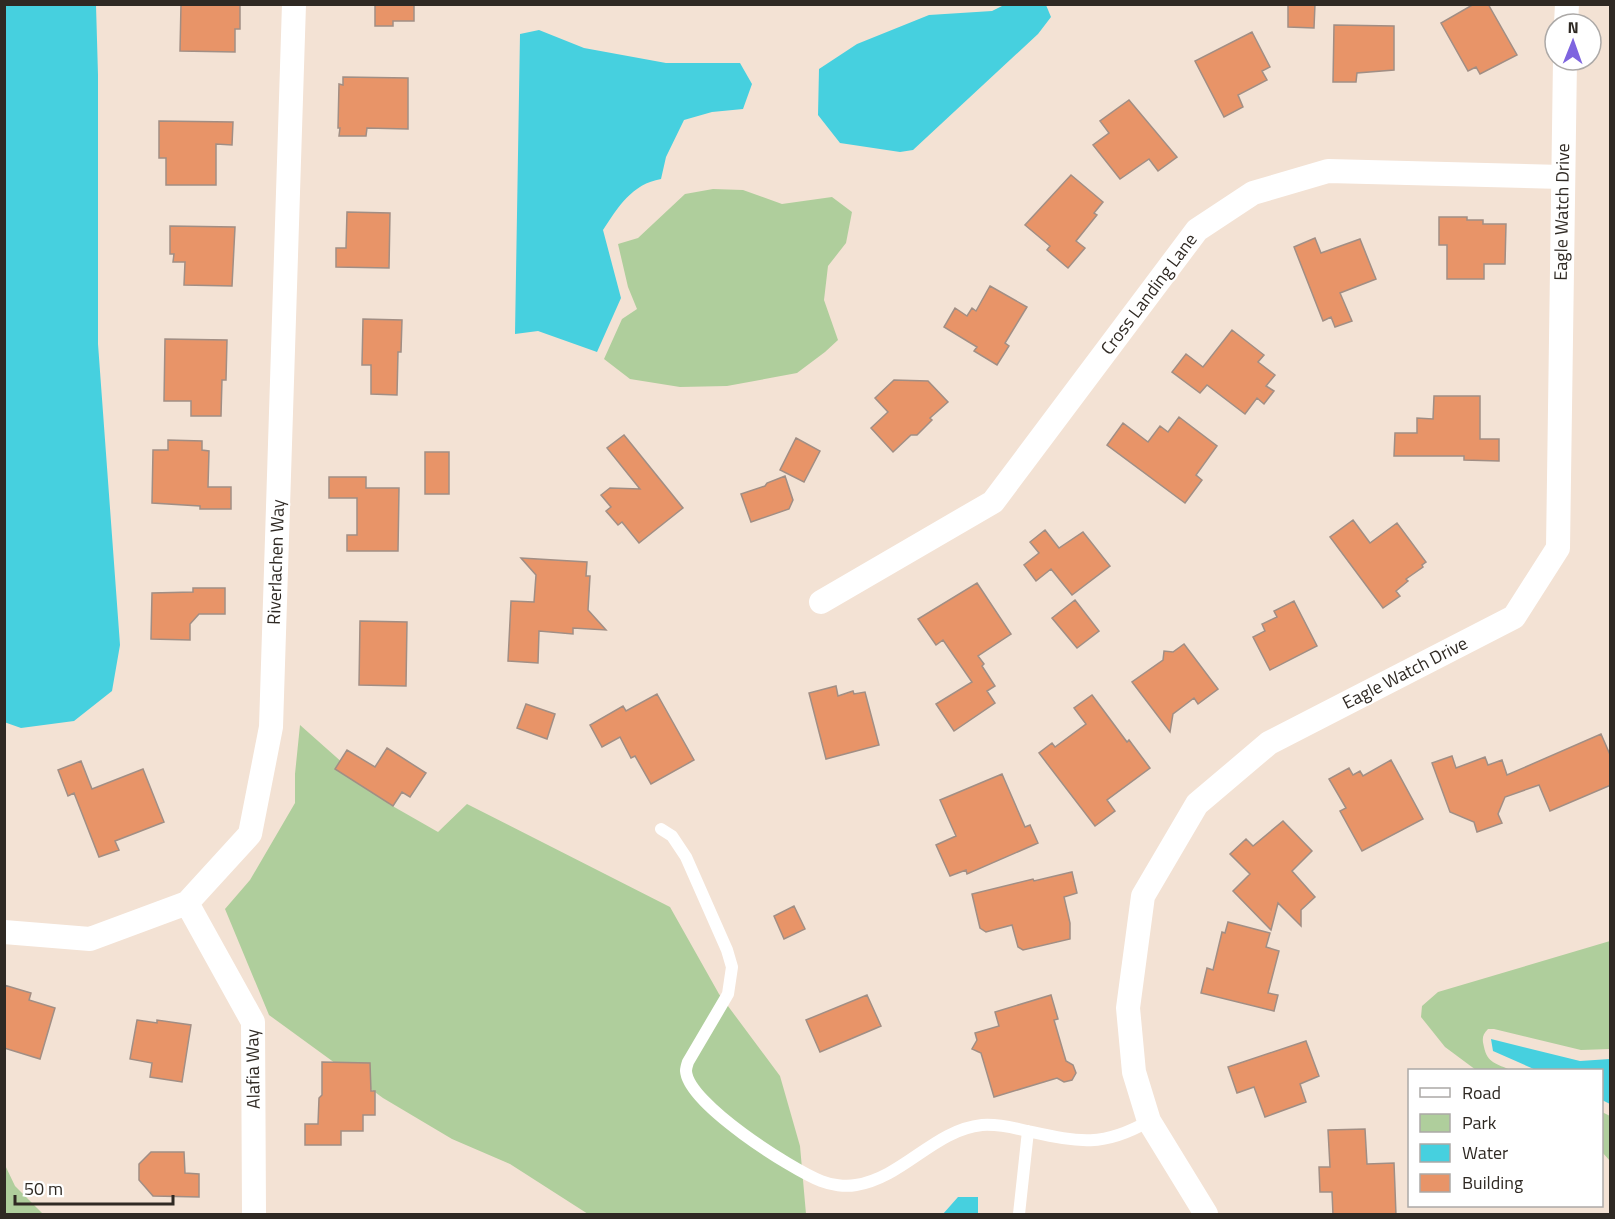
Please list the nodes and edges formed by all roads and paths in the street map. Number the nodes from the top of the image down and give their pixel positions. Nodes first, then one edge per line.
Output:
1 (294, 4) edge
2 (1565, 72) edge
3 (1562, 177) junction
4 (821, 602) dead end
5 (661, 829) dead end
6 (187, 903) junction
7 (4, 932) edge
8 (1149, 1121) junction
9 (1028, 1131) junction
10 (254, 1215) edge
11 (1019, 1215) edge
12 (1206, 1215) edge

1 - 6 street, Riverlachen Way
2 - 3 street, Eagle Watch Drive
3 - 4 street, Cross Landing Lane
3 - 8 street, Eagle Watch Drive
5 - 9 lane
6 - 7 street, Riverlachen Way
6 - 10 street, Alafia Way
8 - 9 lane
8 - 12 street, Eagle Watch Drive
9 - 11 lane

